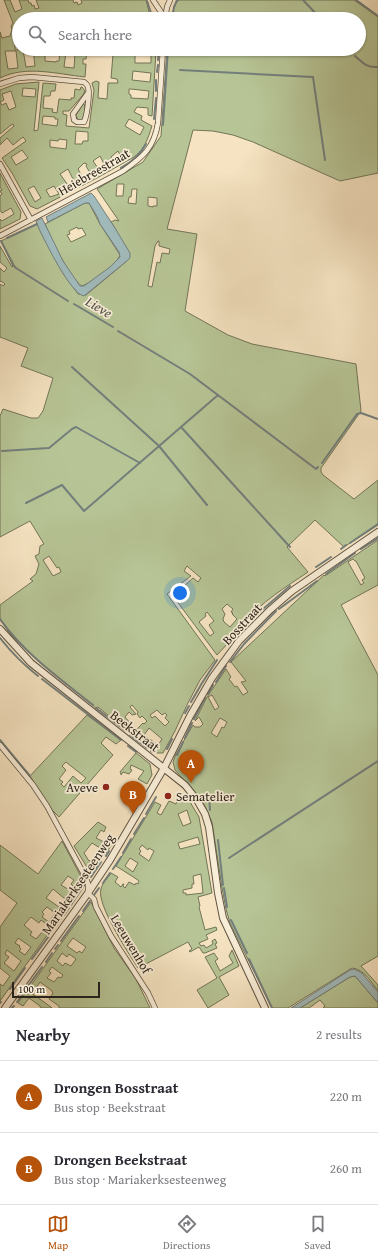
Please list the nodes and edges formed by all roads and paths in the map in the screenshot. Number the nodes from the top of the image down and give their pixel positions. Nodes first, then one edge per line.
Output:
1 (153, 0) edge
2 (170, 0) edge
3 (161, 12) edge
4 (166, 12) edge
5 (163, 56) edge
6 (0, 84) edge
7 (88, 93) junction
8 (0, 164) edge
9 (31, 220) junction
10 (0, 236) edge
11 (378, 532) edge
12 (0, 629) edge
13 (0, 745) edge
14 (164, 768) junction
15 (88, 893) junction
16 (5, 1008) edge
17 (155, 1008) edge
18 (264, 1008) edge

1 - 3 street
2 - 4 street
5 - 9 street, Heiebreestraat
6 - 7 street
7 - 7 street
8 - 9 street
9 - 10 street, Heiebreestraat
11 - 14 street, Bosstraat
12 - 14 street, Beekstraat
13 - 15 street, Leeuwenhof
14 - 15 street, Mariakerksesteenweg
14 - 18 street, Beekstraat
15 - 16 street, Mariakerksesteenweg
15 - 17 street, Leeuwenhof

